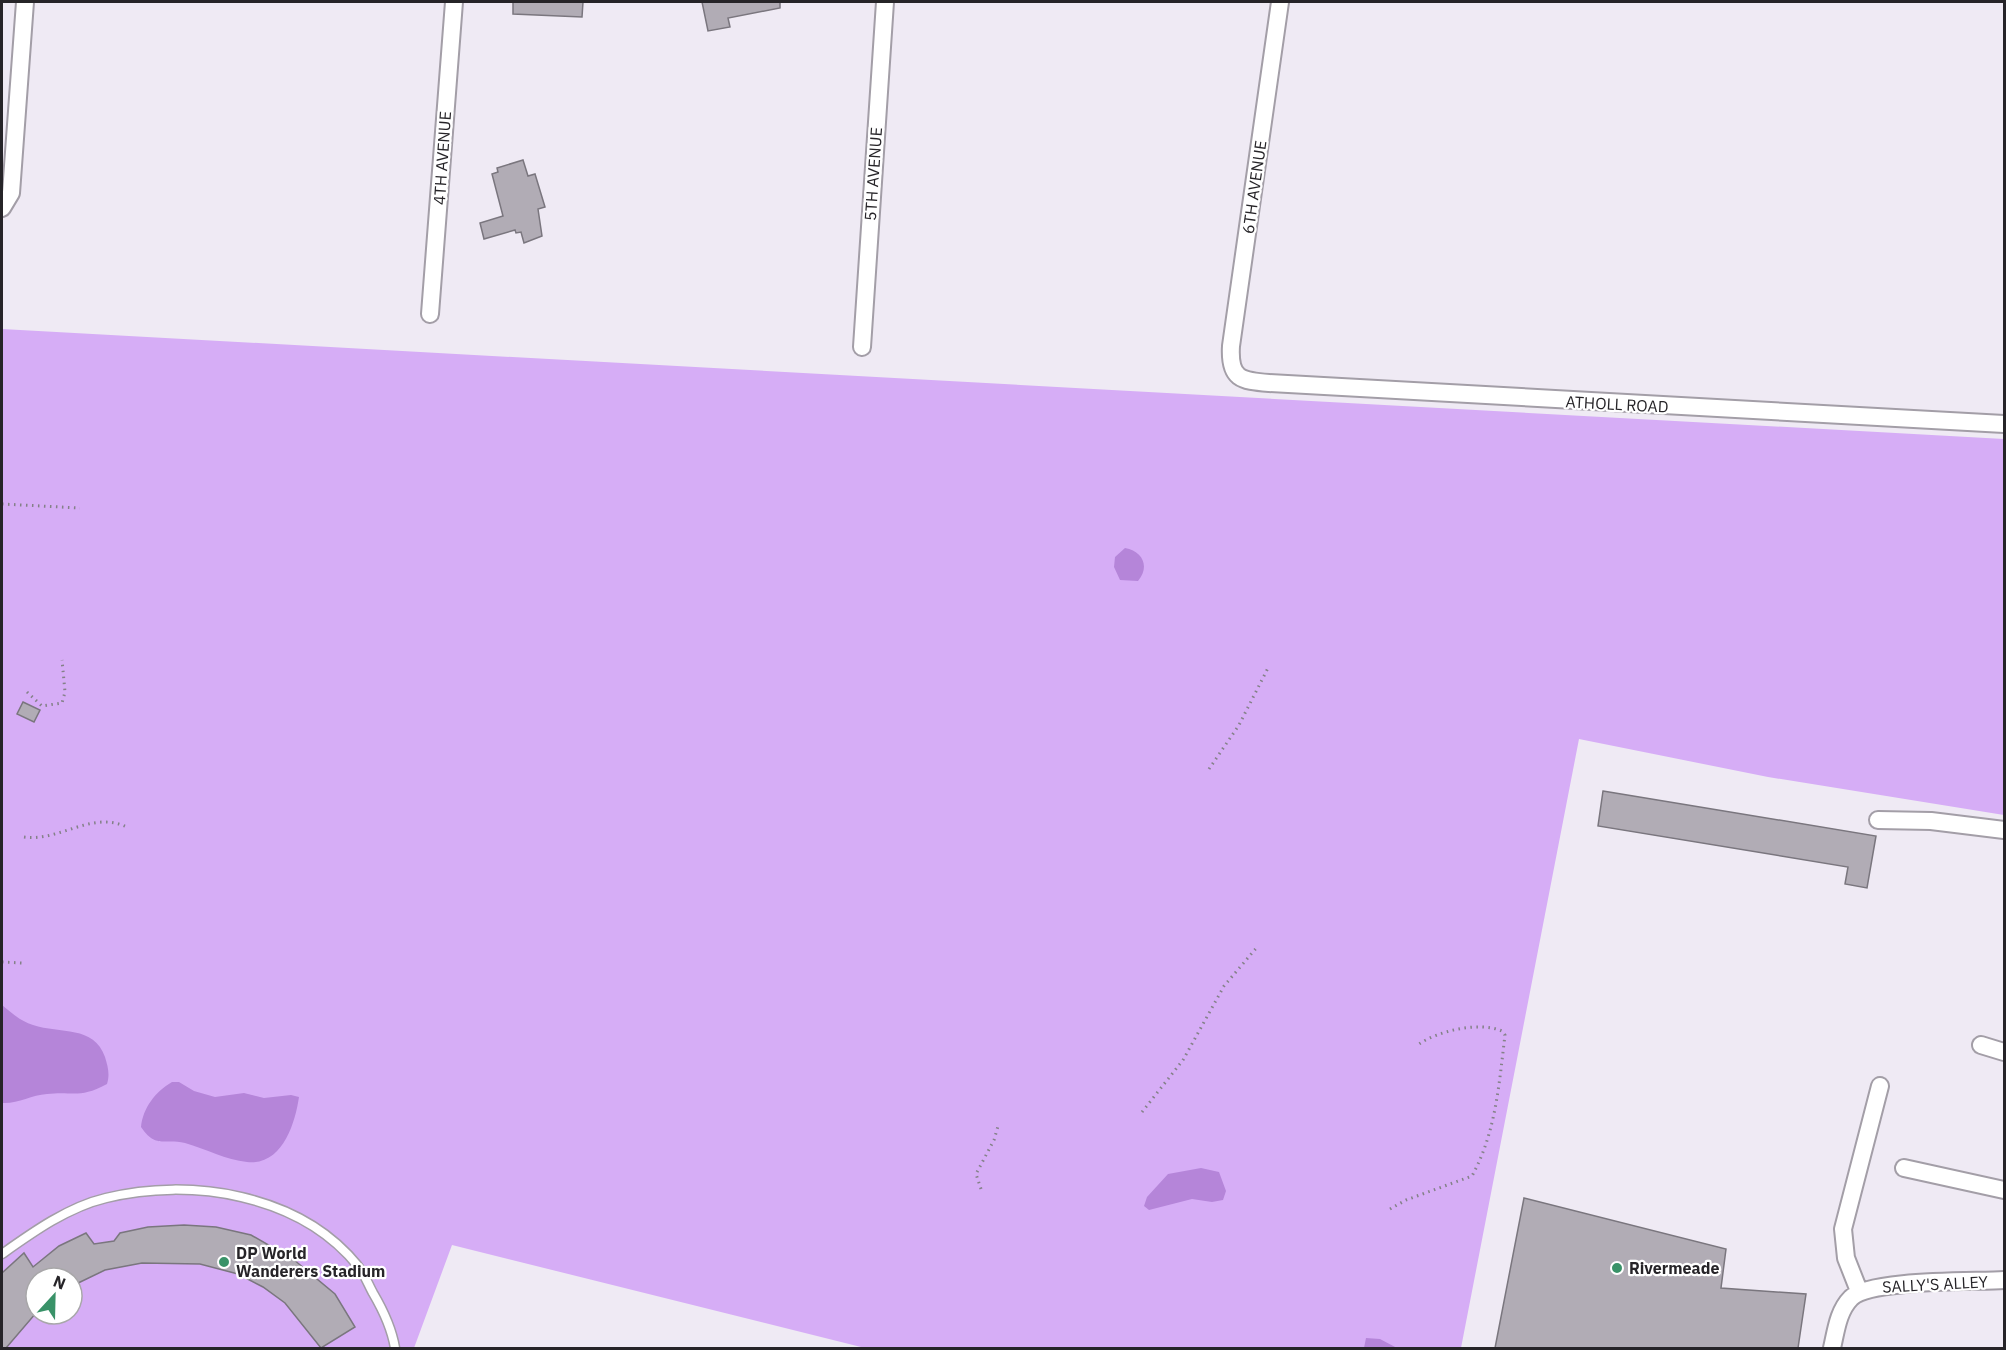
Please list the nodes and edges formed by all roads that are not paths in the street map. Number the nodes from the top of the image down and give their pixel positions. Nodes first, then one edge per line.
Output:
1 (25, 2) edge
2 (454, 2) edge
3 (885, 2) edge
4 (1280, 2) edge
5 (2, 208) edge
6 (430, 314) dead end
7 (862, 347) dead end
8 (1233, 372) joint
9 (2004, 424) edge
10 (1878, 820) dead end
11 (2004, 830) edge
12 (1981, 1045) dead end
13 (2004, 1052) edge
14 (1880, 1086) dead end
15 (1904, 1168) dead end
16 (2004, 1190) edge
17 (2, 1254) edge
18 (2004, 1280) edge
19 (1859, 1292) junction
20 (395, 1348) edge
21 (1832, 1348) edge

1 - 5 street
2 - 6 street, 4TH AVENUE
3 - 7 street, 5TH AVENUE
4 - 8 street, 6TH AVENUE
8 - 9 street, ATHOLL ROAD
10 - 11 street
12 - 13 street
14 - 19 street
15 - 16 street
17 - 20 lane
18 - 19 street, SALLY'S ALLEY
19 - 21 street, SALLY'S ALLEY

